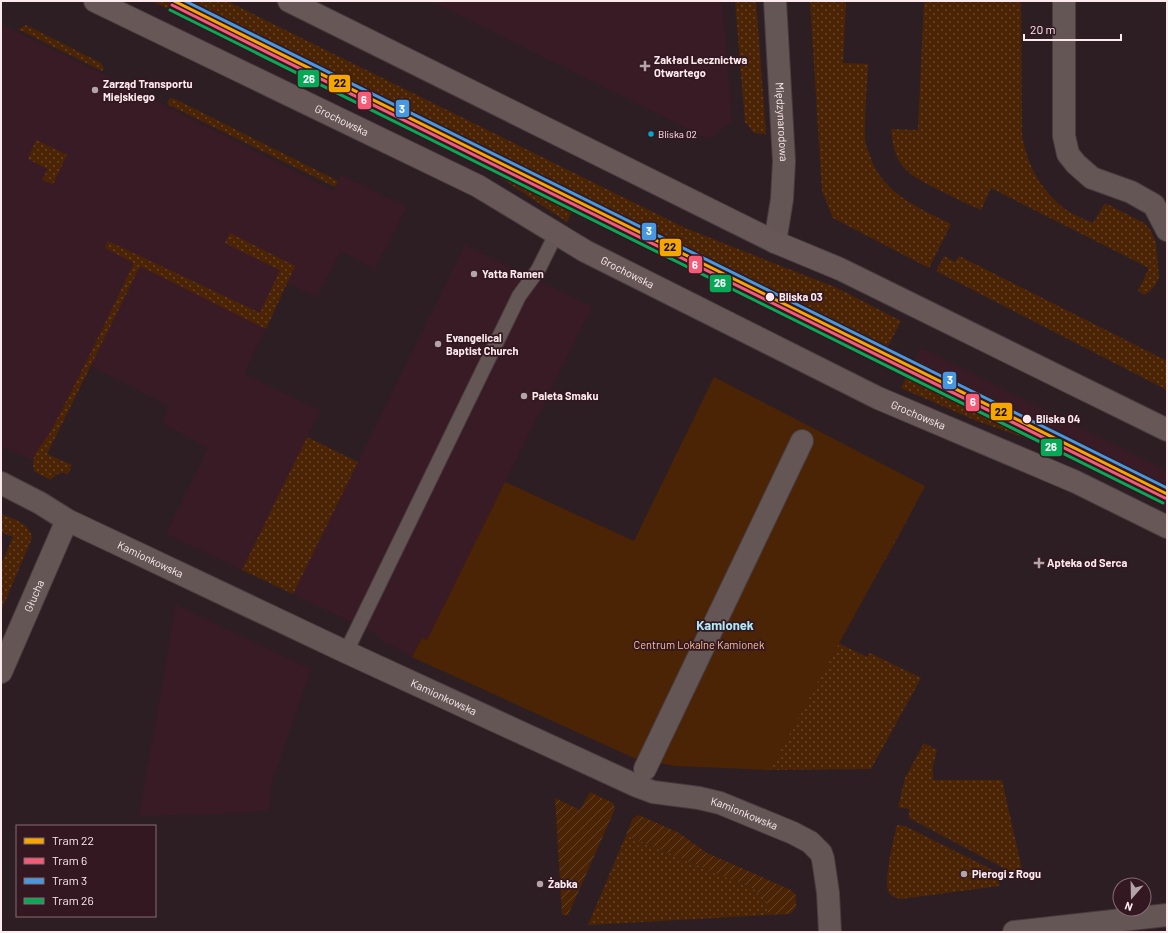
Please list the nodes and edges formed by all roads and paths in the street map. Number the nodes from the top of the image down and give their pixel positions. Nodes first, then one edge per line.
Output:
1 (95, 1) edge
2 (289, 1) edge
3 (775, 1) edge
4 (1064, 1) edge
5 (1167, 230) edge
6 (556, 234) junction
7 (775, 242) junction
8 (1167, 430) edge
9 (802, 441) dead end
10 (1, 484) edge
11 (67, 520) junction
12 (1167, 526) edge
13 (346, 652) junction
14 (1, 672) edge
15 (645, 769) dead end
16 (1167, 915) edge
17 (830, 932) edge
18 (1014, 932) edge

1 - 6 main road, Grochowska
2 - 7 main road
3 - 7 street, Międzynarodowa
4 - 5 street
6 - 12 main road, Grochowska
6 - 13 lane
7 - 8 main road
9 - 15 street
10 - 11 street, Kamionkowska
11 - 13 street, Kamionkowska
11 - 14 street, Głucha
13 - 17 street, Kamionkowska
16 - 18 street

